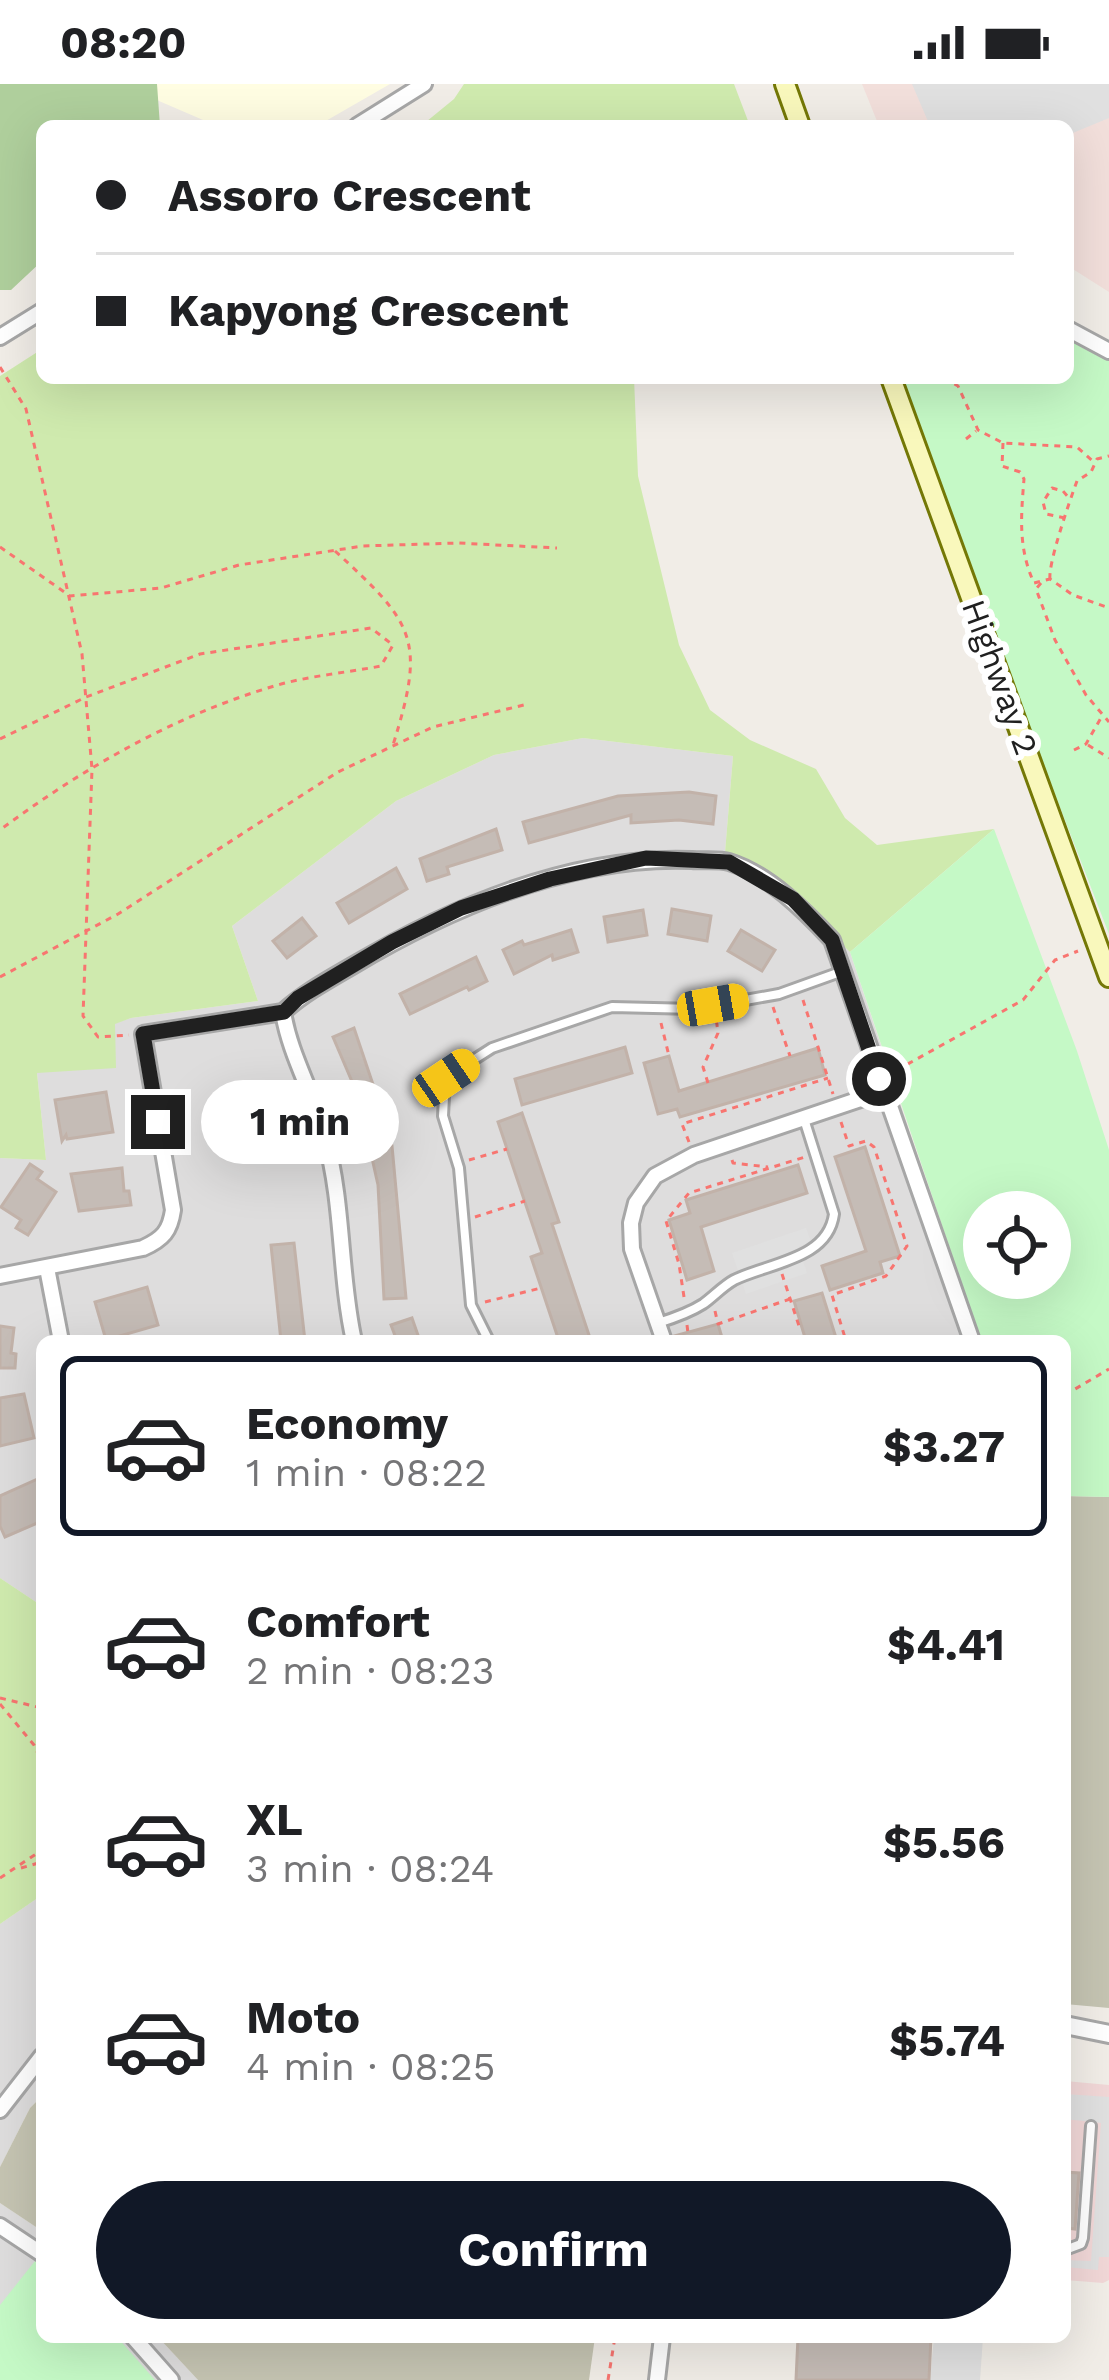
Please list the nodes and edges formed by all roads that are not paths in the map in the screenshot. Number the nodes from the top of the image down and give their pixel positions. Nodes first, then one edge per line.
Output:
1 (424, 84) edge
2 (785, 84) edge
3 (367, 120) edge
4 (798, 120) edge
5 (36, 315) edge
6 (1074, 332) edge
7 (0, 337) edge
8 (1109, 351) edge
9 (893, 384) edge
10 (845, 971) junction
11 (1109, 977) edge
12 (284, 1012) junction
13 (882, 1085) junction
14 (804, 1119) junction
15 (46, 1268) junction
16 (0, 1276) edge
17 (658, 1323) junction
18 (60, 1335) edge
19 (353, 1335) edge
20 (486, 1335) edge
21 (662, 1335) edge
22 (970, 1335) edge
23 (1071, 2026) edge
24 (1109, 2034) edge
25 (36, 2064) edge
26 (0, 2110) edge
27 (1091, 2126) dead end
28 (0, 2226) edge
29 (1071, 2248) edge
30 (36, 2250) edge
31 (139, 2343) edge
32 (661, 2343) edge
33 (171, 2380) edge
34 (657, 2380) edge

1 - 3 street
2 - 4 main road
5 - 7 street
6 - 8 street
9 - 11 main road, Highway 2
10 - 12 street
10 - 13 street
10 - 20 lane
12 - 15 street
12 - 19 street
13 - 14 street
13 - 22 street
14 - 17 lane
14 - 17 street
15 - 16 street
15 - 18 street
17 - 21 street
23 - 24 street
25 - 26 street
27 - 29 lane
28 - 30 street
31 - 33 street
32 - 34 street

